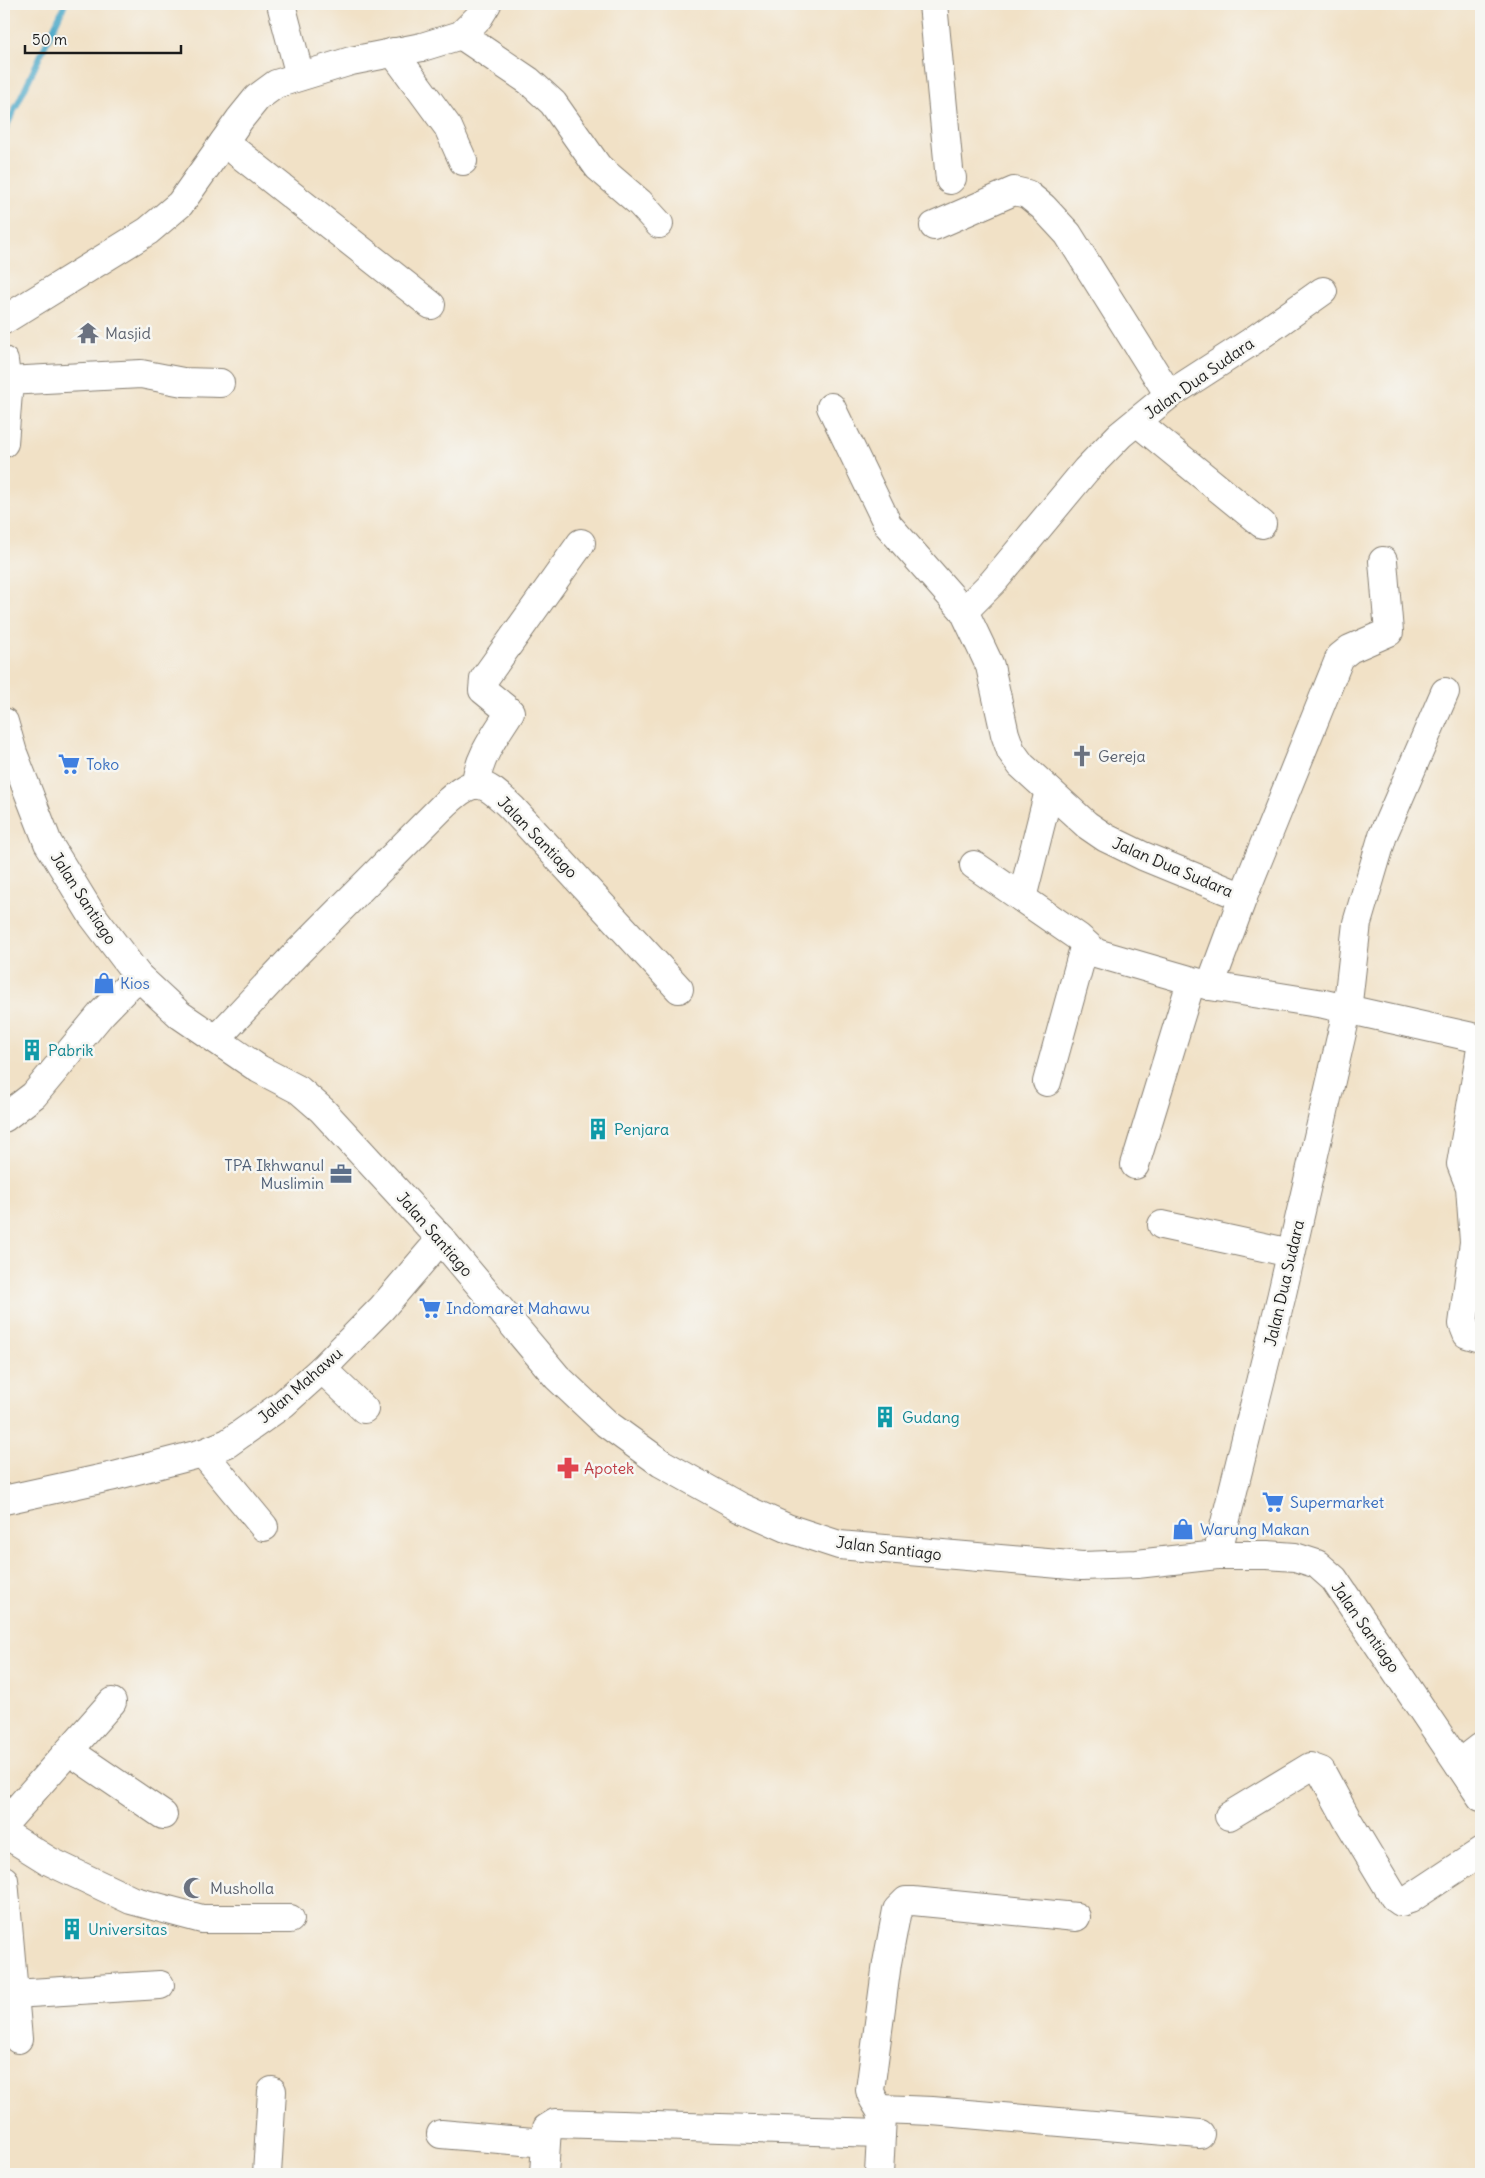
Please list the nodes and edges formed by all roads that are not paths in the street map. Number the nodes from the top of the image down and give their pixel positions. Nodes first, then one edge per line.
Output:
1 (281, 4) edge
2 (487, 4) edge
3 (933, 4) edge
4 (461, 35) junction
5 (393, 52) junction
6 (300, 76) junction
7 (224, 142) junction
8 (462, 161) dead end
9 (952, 178) dead end
10 (659, 224) dead end
11 (934, 226) dead end
12 (1323, 291) dead end
13 (431, 305) dead end
14 (4, 320) edge
15 (5, 371) edge
16 (220, 383) dead end
17 (1169, 395) junction
18 (831, 407) dead end
19 (1137, 422) junction
20 (4, 443) edge
21 (1262, 524) dead end
22 (581, 543) dead end
23 (1383, 561) dead end
24 (964, 611) junction
25 (1445, 692) dead end
26 (4, 722) edge
27 (475, 785) junction
28 (1050, 791) junction
29 (974, 865) dead end
30 (1243, 896) junction
31 (1022, 898) junction
32 (1085, 944) junction
33 (138, 976) junction
34 (1201, 984) junction
35 (679, 988) dead end
36 (1347, 1011) junction
37 (216, 1039) junction
38 (1481, 1040) edge
39 (1481, 1049) edge
40 (1047, 1082) dead end
41 (4, 1118) edge
42 (1136, 1165) dead end
43 (1162, 1225) dead end
44 (441, 1239) junction
45 (1291, 1253) junction
46 (1481, 1338) edge
47 (322, 1369) junction
48 (364, 1409) dead end
49 (203, 1453) junction
50 (4, 1500) edge
51 (264, 1527) dead end
52 (1217, 1555) junction
53 (112, 1702) dead end
54 (1481, 1747) edge
55 (68, 1751) junction
56 (1459, 1764) junction
57 (1481, 1796) edge
58 (162, 1815) dead end
59 (1229, 1816) dead end
60 (4, 1824) edge
61 (4, 1833) edge
62 (1481, 1852) edge
63 (4, 1880) edge
64 (1076, 1917) dead end
65 (290, 1920) dead end
66 (160, 1985) dead end
67 (14, 1994) junction
68 (18, 2039) dead end
69 (272, 2090) dead end
70 (881, 2121) junction
71 (441, 2134) dead end
72 (1200, 2134) dead end
73 (545, 2143) junction
74 (266, 2174) edge
75 (544, 2174) edge
76 (879, 2174) edge

1 - 6 main road
2 - 4 main road
3 - 9 main road
4 - 5 main road
4 - 10 main road
5 - 6 main road
5 - 8 main road
6 - 7 main road
7 - 13 main road
7 - 14 main road
11 - 17 main road
12 - 17 main road, Jalan Dua Sudara
15 - 16 main road
15 - 20 main road
17 - 19 main road, Jalan Dua Sudara
18 - 24 main road, Jalan Dua Sudara
19 - 21 main road
19 - 24 main road, Jalan Dua Sudara
22 - 27 main road
23 - 30 main road
24 - 28 main road, Jalan Dua Sudara
25 - 36 main road, Jalan Dua Sudara
26 - 33 main road, Jalan Santiago
27 - 35 main road, Jalan Santiago
27 - 37 main road
28 - 30 main road, Jalan Dua Sudara
28 - 31 main road
29 - 31 main road
30 - 34 main road, Jalan Dua Sudara
31 - 32 main road
32 - 34 main road
32 - 40 main road
33 - 37 main road, Jalan Santiago
33 - 41 main road
34 - 36 main road
34 - 42 main road, Jalan Dua Sudara
36 - 38 main road
36 - 45 main road, Jalan Dua Sudara
37 - 44 main road, Jalan Santiago
39 - 46 main road
43 - 45 main road
44 - 47 main road, Jalan Mahawu
44 - 52 main road, Jalan Santiago
45 - 52 main road, Jalan Dua Sudara
47 - 48 main road
47 - 49 main road, Jalan Mahawu
49 - 50 main road, Jalan Mahawu
49 - 51 main road
52 - 56 main road, Jalan Santiago
53 - 55 main road
54 - 56 main road
55 - 58 main road
55 - 60 main road
56 - 57 main road, Jalan Santiago
59 - 62 main road
61 - 65 main road
63 - 67 main road
64 - 70 main road
66 - 67 main road
67 - 68 main road
69 - 74 main road
70 - 72 main road
70 - 73 main road
70 - 76 main road
71 - 73 main road
73 - 75 main road

